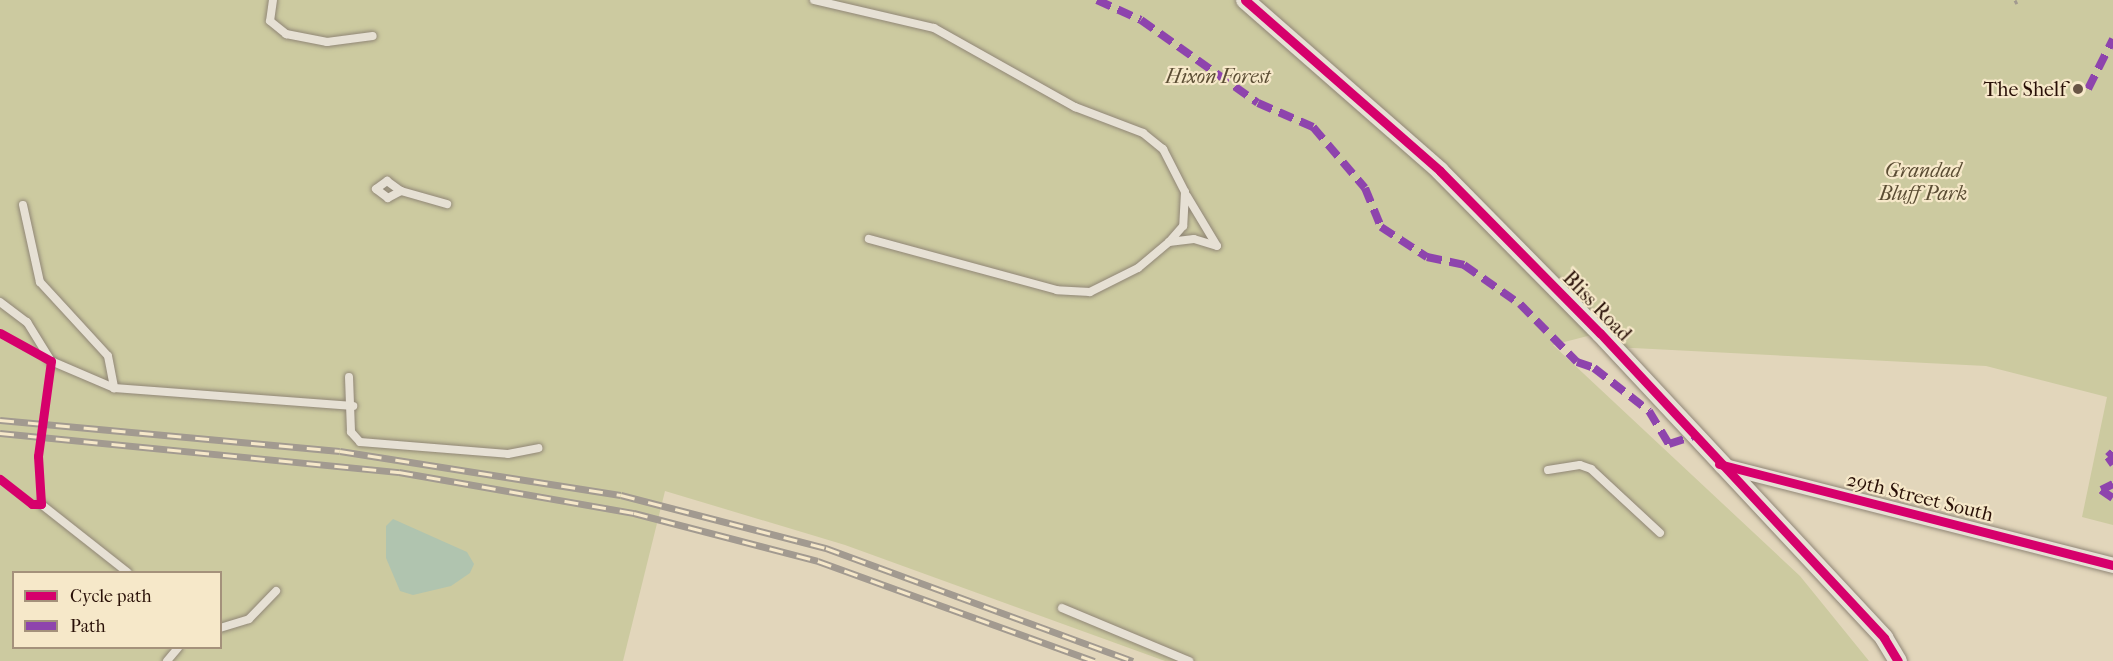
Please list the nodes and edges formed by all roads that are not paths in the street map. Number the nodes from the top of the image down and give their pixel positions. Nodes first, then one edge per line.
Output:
1 (273, 0) edge
2 (814, 0) edge
3 (1245, 0) edge
4 (373, 36) dead end
5 (401, 191) dead end
6 (1185, 192) junction
7 (447, 204) dead end
8 (23, 205) dead end
9 (869, 239) dead end
10 (1169, 242) junction
11 (0, 302) edge
12 (349, 377) dead end
13 (114, 388) junction
14 (353, 406) junction
15 (538, 448) dead end
16 (1719, 464) junction
17 (1548, 470) dead end
18 (41, 504) dead end
19 (1660, 533) dead end
20 (2113, 565) edge
21 (125, 571) edge
22 (276, 591) dead end
23 (1062, 608) dead end
24 (222, 627) edge
25 (177, 649) edge
26 (167, 661) edge
27 (1189, 661) edge
28 (1898, 661) edge

1 - 4 lane
2 - 6 lane
3 - 16 street, Bliss Road
5 - 7 lane
6 - 10 lane
6 - 10 lane
8 - 13 lane
9 - 10 lane
11 - 13 lane
12 - 14 lane
13 - 14 lane
14 - 15 lane
16 - 20 street, 29th Street South
16 - 28 street, Bliss Road
17 - 19 lane
18 - 21 lane
22 - 24 lane
23 - 27 lane
25 - 26 lane

